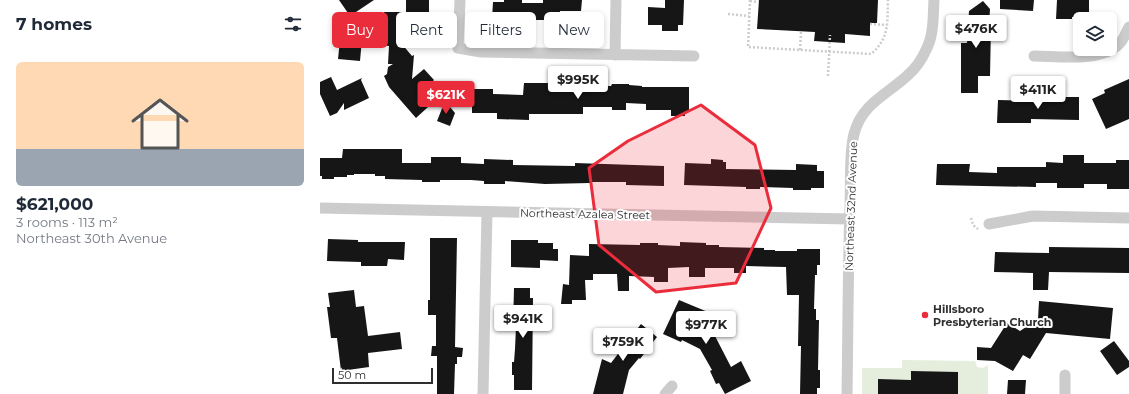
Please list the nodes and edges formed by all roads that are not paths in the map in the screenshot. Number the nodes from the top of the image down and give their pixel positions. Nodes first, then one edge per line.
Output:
1 (460, 0) edge
2 (616, 0) edge
3 (934, 0) edge
4 (1129, 27) edge
5 (615, 55) junction
6 (694, 56) dead end
7 (1034, 56) dead end
8 (320, 208) edge
9 (487, 212) junction
10 (1129, 218) edge
11 (850, 219) junction
12 (989, 224) dead end
13 (1066, 375) dead end
14 (483, 394) edge
15 (847, 394) edge
16 (1065, 394) edge

1 - 5 street
2 - 5 street
3 - 11 street, Northeast 32nd Avenue
4 - 7 street
5 - 6 street
8 - 9 street, Northeast Azalea Street
9 - 11 street, Northeast Azalea Street
9 - 14 street
10 - 12 street
11 - 15 street, Northeast 32nd Avenue
13 - 16 street

